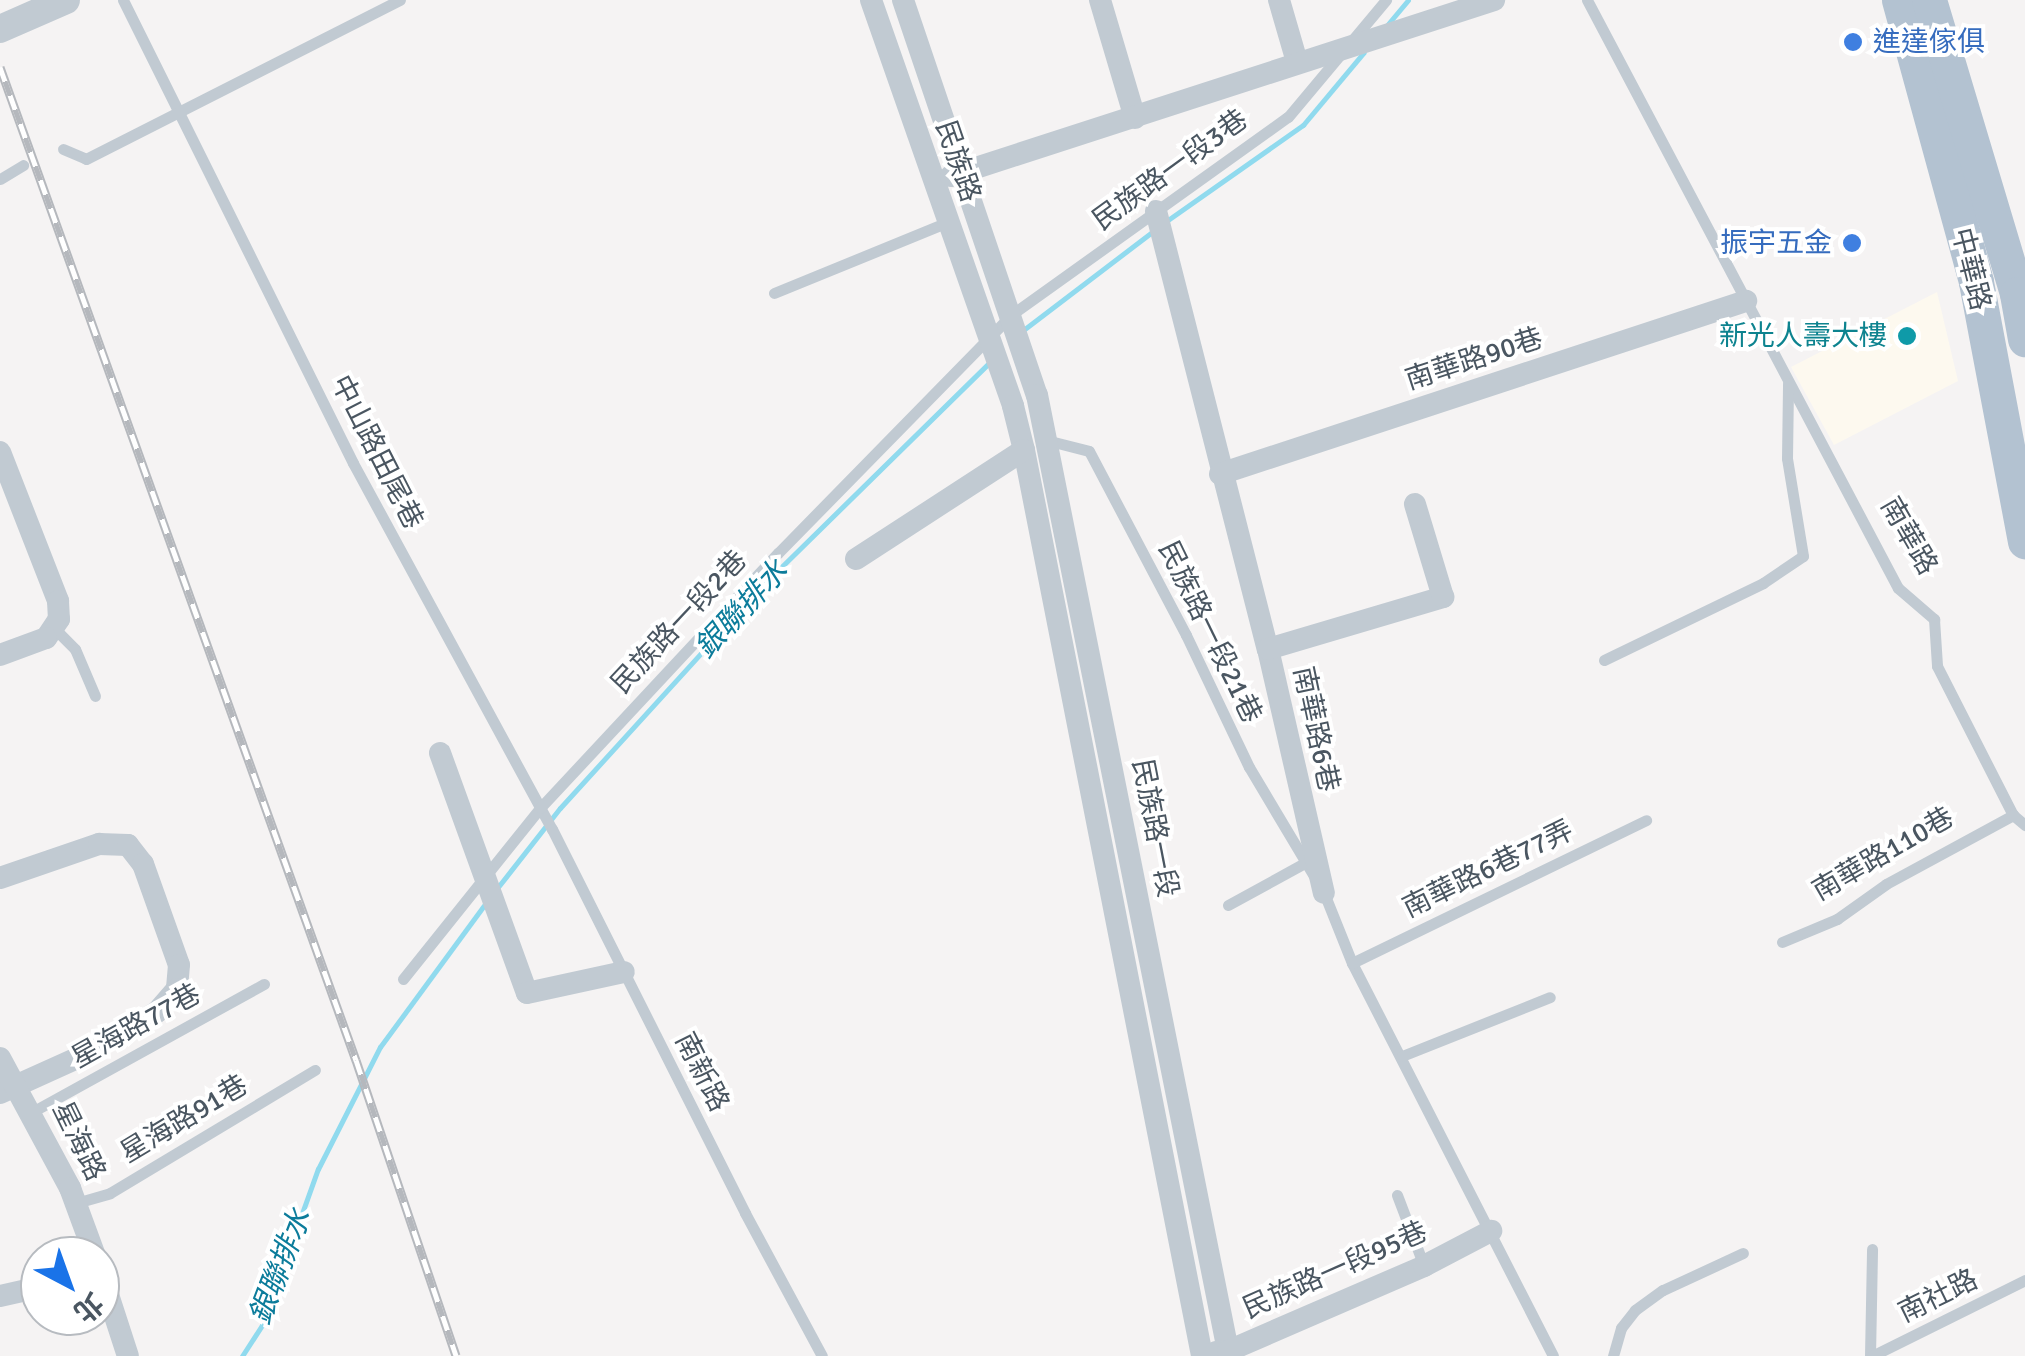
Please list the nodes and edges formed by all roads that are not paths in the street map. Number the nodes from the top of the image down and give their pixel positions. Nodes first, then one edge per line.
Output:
1 (54, 0) edge
2 (66, 0) edge
3 (86, 0) edge
4 (123, 0) edge
5 (400, 0) edge
6 (871, 0) edge
7 (903, 0) edge
8 (1100, 0) edge
9 (1279, 0) edge
10 (1386, 0) edge
11 (1587, 0) edge
12 (1899, 0) edge
13 (1929, 0) edge
14 (1484, 2) edge
15 (0, 29) edge
16 (1364, 43) junction
17 (1298, 62) junction
18 (180, 114) junction
19 (1135, 118) junction
20 (63, 149) dead end
21 (23, 165) dead end
22 (962, 172) junction
23 (0, 179) edge
24 (934, 182) junction
25 (1159, 221) junction
26 (948, 222) junction
27 (774, 293) dead end
28 (1746, 301) junction
29 (1015, 328) junction
30 (2025, 339) edge
31 (994, 351) junction
32 (1788, 379) junction
33 (1047, 439) junction
34 (1024, 450) junction
35 (0, 452) edge
36 (1220, 474) junction
37 (1415, 504) dead end
38 (2025, 542) edge
39 (856, 559) dead end
40 (1081, 610) junction
41 (1056, 614) junction
42 (55, 629) junction
43 (1268, 649) junction
44 (0, 655) edge
45 (1604, 660) dead end
46 (95, 696) dead end
47 (440, 753) dead end
48 (540, 808) junction
49 (2013, 815) junction
50 (1646, 820) dead end
51 (2025, 825) edge
52 (1303, 864) junction
53 (0, 878) edge
54 (484, 878) junction
55 (1324, 894) junction
56 (1228, 905) dead end
57 (1782, 942) dead end
58 (1352, 963) junction
59 (624, 972) junction
60 (403, 979) dead end
61 (264, 984) dead end
62 (1550, 997) dead end
63 (1402, 1056) junction
64 (0, 1058) edge
65 (315, 1070) dead end
66 (10, 1090) edge
67 (32, 1112) junction
68 (1397, 1195) dead end
69 (76, 1202) junction
70 (1491, 1231) junction
71 (88, 1236) edge
72 (1872, 1249) dead end
73 (1742, 1253) dead end
74 (1424, 1266) junction
75 (2025, 1280) edge
76 (120, 1332) edge
77 (1228, 1353) edge
78 (1198, 1355) edge
79 (128, 1356) edge
80 (822, 1356) edge
81 (1553, 1356) edge
82 (1613, 1356) edge
83 (1871, 1356) edge

1 - 3 street
2 - 15 street, bridge
4 - 18 lane, 中山路田尾巷
5 - 18 lane
6 - 24 street, 民族路
7 - 22 street, 民族路
8 - 19 street
9 - 17 street
10 - 16 lane, 民族路一段3巷
11 - 28 lane, 南華路
12 - 38 main road, 中華路
13 - 30 main road, 中華路
14 - 16 street
16 - 17 street
16 - 25 lane, 民族路一段3巷
17 - 19 street
18 - 20 lane
18 - 48 lane, 中山路田尾巷
19 - 22 street
21 - 23 lane
22 - 24 street
22 - 29 street, 民族路
24 - 26 street, 民族路
25 - 29 lane, 民族路一段3巷
25 - 36 street, 南華路6巷
26 - 27 lane
26 - 31 street, 民族路
28 - 32 lane, 南華路
28 - 36 street, 南華路90巷
29 - 31 lane, 民族路一段2巷
29 - 33 street, 民族路一段
31 - 34 street, 民族路一段
31 - 48 lane, 民族路一段2巷
32 - 45 lane, 南華路
32 - 49 lane, 南華路
33 - 34 lane
33 - 40 street, 民族路一段
33 - 52 lane, 民族路一段21巷
34 - 39 street
34 - 41 street, 民族路一段
35 - 42 street
36 - 43 street, 南華路6巷
37 - 43 street
40 - 41 street
40 - 77 street, 民族路一段
41 - 78 street, 民族路一段
42 - 44 street
42 - 46 lane
43 - 55 street, 南華路6巷
47 - 54 street
48 - 54 lane, 民族路一段2巷
48 - 59 lane, 南新路
49 - 51 lane, 南華路
49 - 57 lane, 南華路110巷
50 - 58 lane, 南華路6巷77弄
52 - 55 lane, 民族路一段21巷
52 - 56 lane
53 - 66 street
54 - 59 street
54 - 60 lane, 民族路一段2巷
55 - 58 lane, 南華路6巷
58 - 63 lane, 南華路6巷
59 - 80 lane, 南新路
61 - 67 lane, 星海路77巷
62 - 63 lane
63 - 70 lane, 南華路6巷
64 - 66 street, 星海路
65 - 69 lane, 星海路91巷
66 - 67 street, 星海路
67 - 69 street, 星海路
68 - 74 lane
69 - 71 street, 星海路
70 - 74 street, 民族路一段95巷
70 - 81 lane, 南華路6巷
72 - 83 lane
73 - 82 lane
74 - 77 street, 民族路一段95巷
75 - 83 lane, 南社路
76 - 79 street
77 - 78 street, 民族路一段95巷

